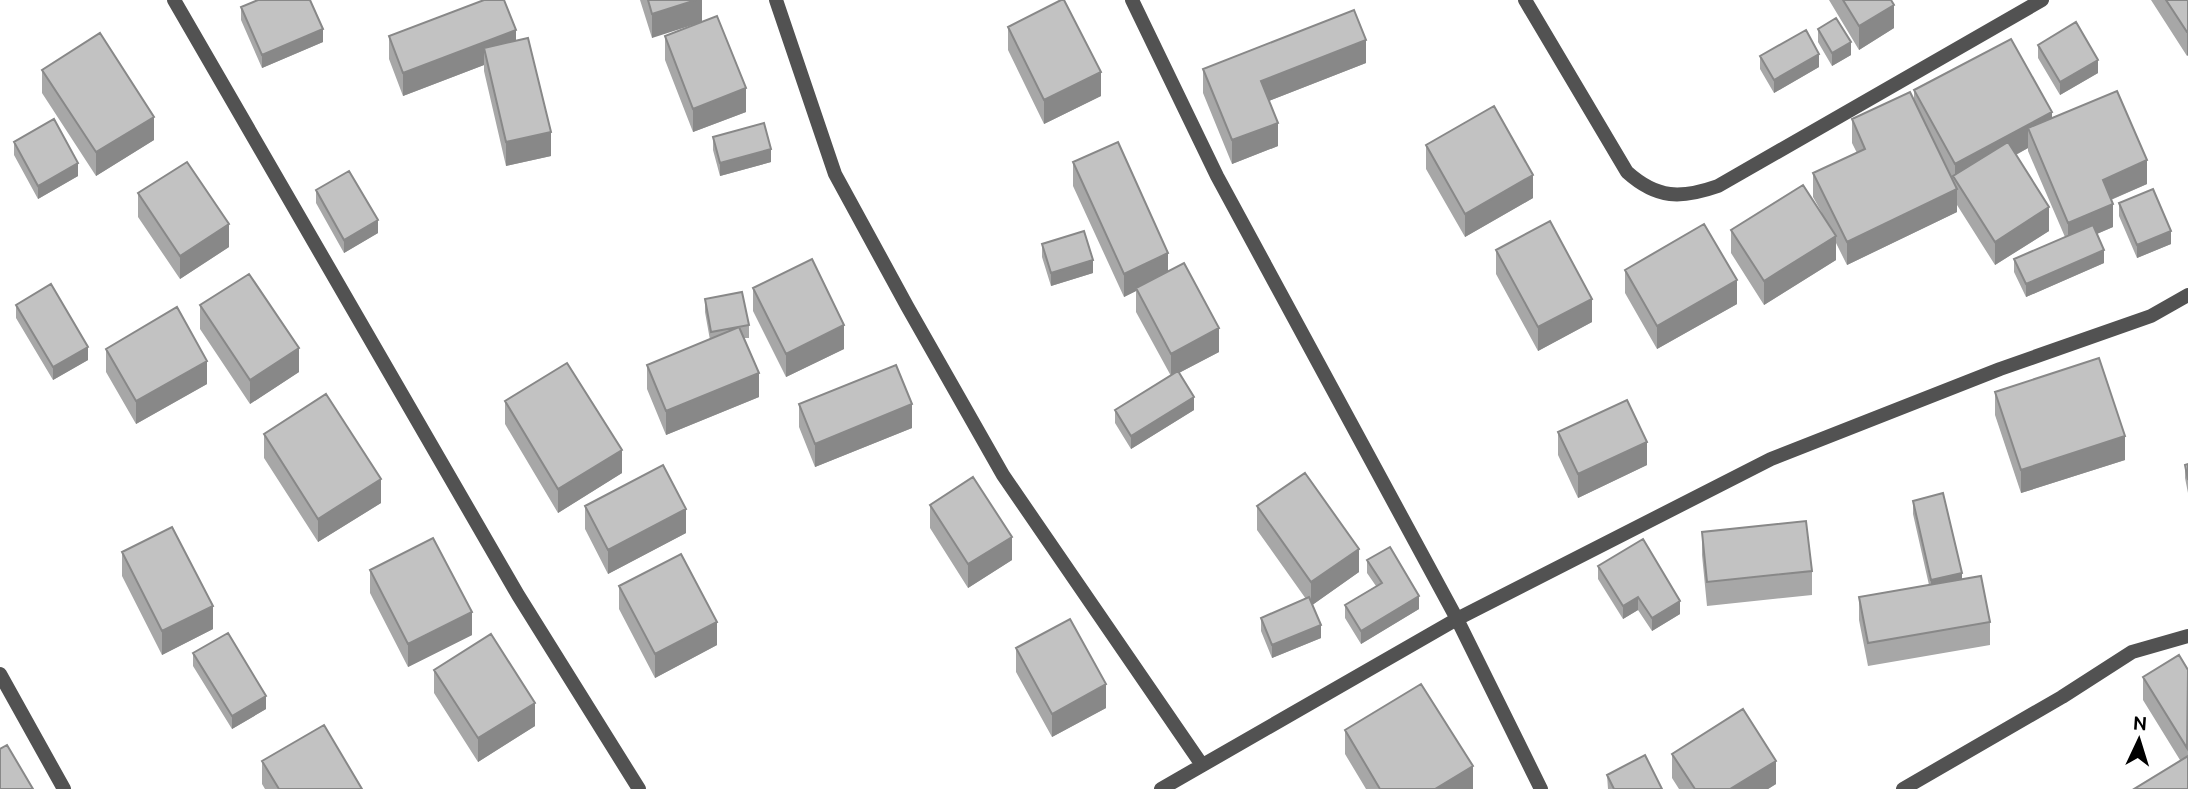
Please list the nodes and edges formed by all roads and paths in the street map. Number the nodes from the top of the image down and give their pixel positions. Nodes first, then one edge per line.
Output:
1 (174, 0) edge
2 (776, 0) edge
3 (1132, 0) edge
4 (1525, 0) edge
5 (2042, 0) edge
6 (2188, 295) edge
7 (1458, 619) junction
8 (2188, 636) edge
9 (0, 674) edge
10 (1202, 765) junction
11 (64, 789) edge
12 (639, 789) edge
13 (1161, 789) edge
14 (1541, 789) edge
15 (1903, 789) edge

1 - 12 street
2 - 10 street
3 - 7 street
4 - 5 street
6 - 7 street
7 - 10 street
7 - 14 street
8 - 15 street
9 - 11 street
10 - 13 street

